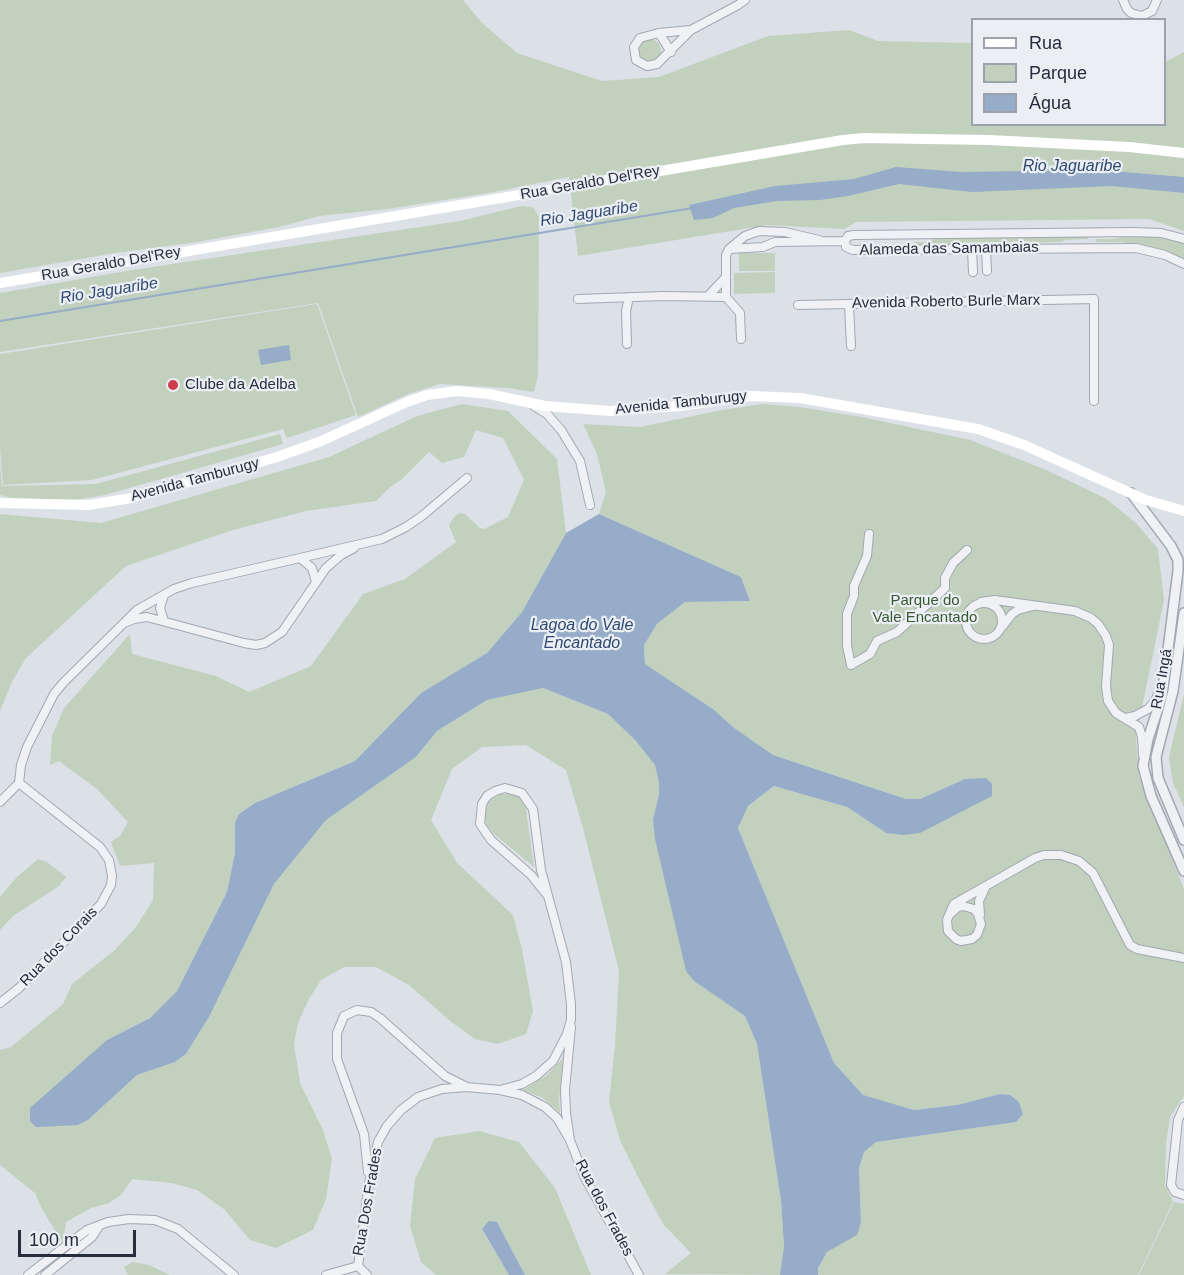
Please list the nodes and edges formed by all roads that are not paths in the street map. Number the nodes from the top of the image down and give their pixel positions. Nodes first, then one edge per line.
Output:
1 (745, 0) edge
2 (1123, 0) edge
3 (1157, 0) edge
4 (691, 30) junction
5 (659, 33) junction
6 (671, 52) junction
7 (1184, 153) edge
8 (771, 232) junction
9 (1093, 232) junction
10 (907, 234) junction
11 (1184, 238) edge
12 (819, 240) junction
13 (845, 241) junction
14 (771, 244) junction
15 (1093, 247) junction
16 (729, 249) junction
17 (907, 249) junction
18 (972, 249) junction
19 (986, 249) junction
20 (1184, 264) edge
21 (987, 271) dead end
22 (973, 272) dead end
23 (726, 277) junction
24 (0, 283) edge
25 (708, 296) junction
26 (629, 297) junction
27 (726, 297) junction
28 (578, 299) dead end
29 (849, 304) junction
30 (798, 305) dead end
31 (741, 339) dead end
32 (627, 344) dead end
33 (851, 346) dead end
34 (1094, 401) dead end
35 (532, 404) junction
36 (466, 478) dead end
37 (1131, 493) junction
38 (0, 503) edge
39 (590, 506) dead end
40 (1184, 511) edge
41 (869, 534) dead end
42 (367, 543) junction
43 (967, 550) dead end
44 (300, 558) junction
45 (316, 582) junction
46 (164, 595) junction
47 (981, 602) junction
48 (1034, 606) junction
49 (1184, 613) edge
50 (164, 621) junction
51 (122, 624) junction
52 (999, 632) junction
53 (1164, 677) junction
54 (1126, 718) junction
55 (1143, 766) junction
56 (19, 783) junction
57 (0, 802) edge
58 (1184, 840) edge
59 (541, 870) junction
60 (1184, 871) edge
61 (531, 875) junction
62 (985, 888) junction
63 (548, 896) junction
64 (949, 915) junction
65 (980, 919) junction
66 (1182, 957) edge
67 (0, 1004) edge
68 (571, 1020) junction
69 (558, 1054) junction
70 (568, 1058) junction
71 (438, 1070) junction
72 (522, 1084) junction
73 (466, 1087) junction
74 (434, 1090) junction
75 (500, 1090) junction
76 (522, 1095) junction
77 (1183, 1109) edge
78 (566, 1113) junction
79 (556, 1118) junction
80 (364, 1134) junction
81 (382, 1134) junction
82 (570, 1140) junction
83 (369, 1183) junction
84 (1184, 1195) edge
85 (100, 1226) junction
86 (67, 1245) junction
87 (73, 1253) junction
88 (358, 1266) junction
89 (28, 1275) edge
90 (45, 1275) edge
91 (234, 1275) edge
92 (326, 1275) edge
93 (367, 1275) edge
94 (639, 1275) edge

1 - 4 street
2 - 3 street
4 - 5 street
4 - 6 street
5 - 6 street
5 - 6 street
7 - 24 main road, Rua Geraldo Del'Rey
8 - 12 street
8 - 14 street
8 - 16 street
9 - 10 street, Alameda das Samambaias
9 - 11 street, Alameda das Samambaias
9 - 15 street
10 - 13 street, Alameda das Samambaias
10 - 17 street
12 - 13 street
12 - 14 street
13 - 17 street, Alameda das Samambaias
14 - 16 street
15 - 19 street, Alameda das Samambaias
15 - 20 street, Alameda das Samambaias
16 - 23 street
17 - 18 street, Alameda das Samambaias
18 - 19 street, Alameda das Samambaias
18 - 22 street
19 - 21 street
23 - 25 street
23 - 27 street
25 - 26 street
25 - 27 street
26 - 28 street
26 - 32 street
27 - 31 street
29 - 30 street, Avenida Roberto Burle Marx
29 - 33 street
29 - 34 street, Avenida Roberto Burle Marx
35 - 37 main road, Avenida Tamburugy
35 - 38 main road, Avenida Tamburugy
35 - 39 street
36 - 42 street
37 - 40 main road, Avenida Tamburugy
37 - 53 street, Rua Ingá
41 - 43 street
42 - 44 street
42 - 45 street
44 - 45 street
44 - 46 street
45 - 50 street
46 - 50 street
46 - 51 street
47 - 48 street
47 - 52 street
47 - 52 street
48 - 52 street
48 - 54 street
49 - 58 street, Rua Ingá
50 - 51 street
51 - 56 street
53 - 54 street
53 - 55 street, Rua Ingá
54 - 55 street
55 - 60 street, Rua Ingá
56 - 57 street
56 - 67 street, Rua dos Corais
59 - 61 street
59 - 61 street, Rua dos Frades
59 - 63 street, Rua dos Frades
61 - 63 street
62 - 64 street
62 - 65 street
62 - 66 street
63 - 68 street, Rua dos Frades
64 - 65 street
64 - 65 street
68 - 69 street
68 - 70 street, Rua dos Frades
69 - 70 street
69 - 72 street
70 - 78 street, Rua dos Frades
71 - 73 street
71 - 74 street
71 - 80 street
72 - 75 street
72 - 76 street
73 - 74 street, Rua Dos Frades
73 - 75 street, Rua Dos Frades
74 - 81 street, Rua Dos Frades
75 - 76 street, Rua dos Frades
76 - 79 street, Rua dos Frades
77 - 84 street
78 - 79 street
78 - 82 street, Rua dos Frades
79 - 82 street, Rua dos Frades
80 - 81 street, Rua dos Frades
80 - 83 street
81 - 83 street, Rua Dos Frades
82 - 94 street, Rua dos Frades
83 - 88 street, Rua Dos Frades
85 - 86 street
85 - 87 street
85 - 91 street
86 - 87 street
86 - 89 street
87 - 90 street
88 - 92 street, Rua Dos Frades
88 - 93 street

